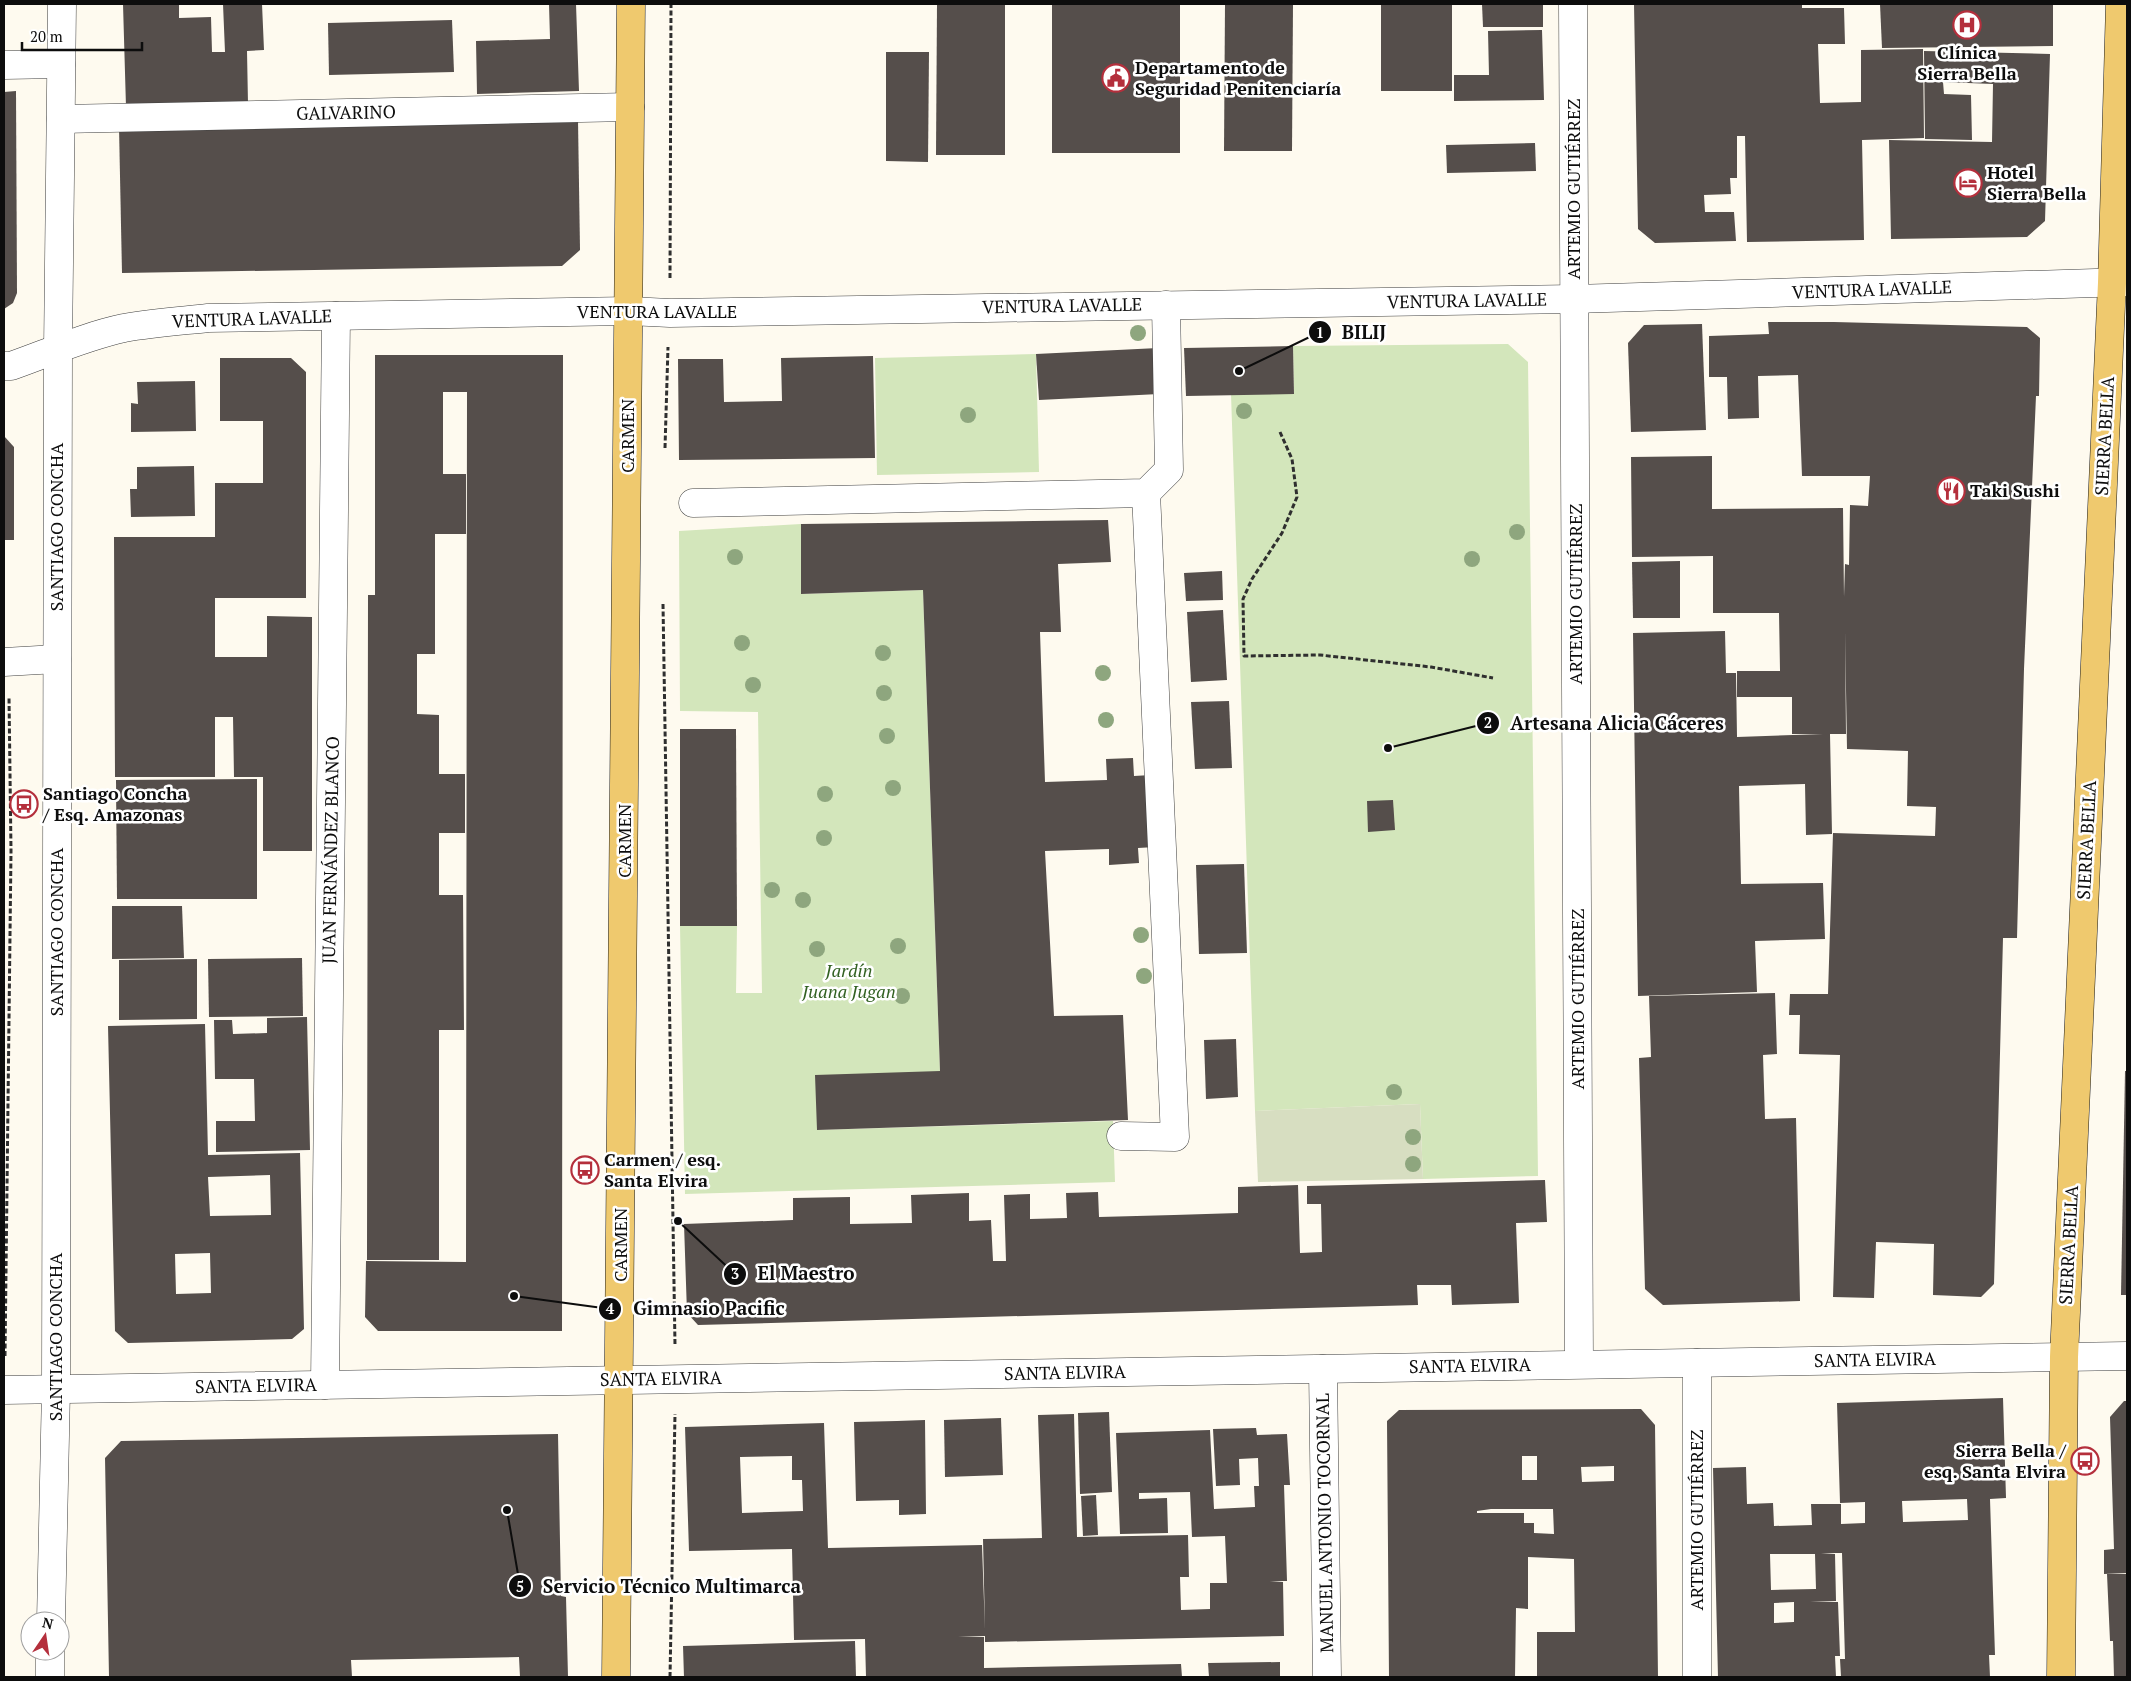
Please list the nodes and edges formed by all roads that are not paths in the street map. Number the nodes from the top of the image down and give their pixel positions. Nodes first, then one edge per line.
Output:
1 (62, 4) edge
2 (631, 4) edge
3 (1573, 4) edge
4 (2120, 4) edge
5 (62, 64) junction
6 (4, 65) edge
7 (630, 107) junction
8 (61, 119) junction
9 (2120, 283) edge
10 (1574, 299) junction
11 (1166, 304) junction
12 (629, 311) junction
13 (336, 316) junction
14 (58, 350) junction
15 (4, 366) edge
16 (1146, 493) junction
17 (693, 503) dead end
18 (57, 659) junction
19 (4, 662) edge
20 (1121, 1136) dead end
21 (2127, 1356) edge
22 (2064, 1357) junction
23 (1697, 1363) junction
24 (1579, 1364) junction
25 (1323, 1369) junction
26 (620, 1380) junction
27 (325, 1385) junction
28 (56, 1389) junction
29 (4, 1390) edge
30 (51, 1611) edge
31 (50, 1661) edge
32 (50, 1677) edge
33 (616, 1677) edge
34 (1327, 1677) edge
35 (1697, 1677) edge
36 (2061, 1677) edge

1 - 5 street, SANTIAGO CONCHA
2 - 7 main road, CARMEN
3 - 10 street, ARTEMIO GUTIÉRREZ
4 - 9 main road, SIERRA BELLA
5 - 6 street
5 - 8 street, SANTIAGO CONCHA
7 - 8 street, GALVARINO
7 - 12 main road, CARMEN
8 - 14 street, SANTIAGO CONCHA
9 - 10 street, VENTURA LAVALLE
9 - 22 main road, SIERRA BELLA
10 - 11 street, VENTURA LAVALLE
10 - 24 street, ARTEMIO GUTIÉRREZ
11 - 12 street, VENTURA LAVALLE
11 - 16 street
12 - 13 street, VENTURA LAVALLE
12 - 26 main road, CARMEN
13 - 14 street, VENTURA LAVALLE
13 - 27 street, JUAN FERNÁNDEZ BLANCO
14 - 15 street, VENTURA LAVALLE
14 - 18 street, SANTIAGO CONCHA
16 - 17 street
16 - 20 street
18 - 19 street
18 - 28 street, SANTIAGO CONCHA
21 - 22 street, SANTA ELVIRA
22 - 23 street, SANTA ELVIRA
22 - 36 main road, SIERRA BELLA
23 - 24 street, SANTA ELVIRA
23 - 35 street, ARTEMIO GUTIÉRREZ
24 - 25 street, SANTA ELVIRA
25 - 26 street, SANTA ELVIRA
25 - 34 street, MANUEL ANTONIO TOCORNAL
26 - 27 street, SANTA ELVIRA
26 - 33 main road, CARMEN
27 - 28 street, SANTA ELVIRA
28 - 29 street, SANTA ELVIRA
28 - 30 street, SANTIAGO CONCHA
31 - 32 street

